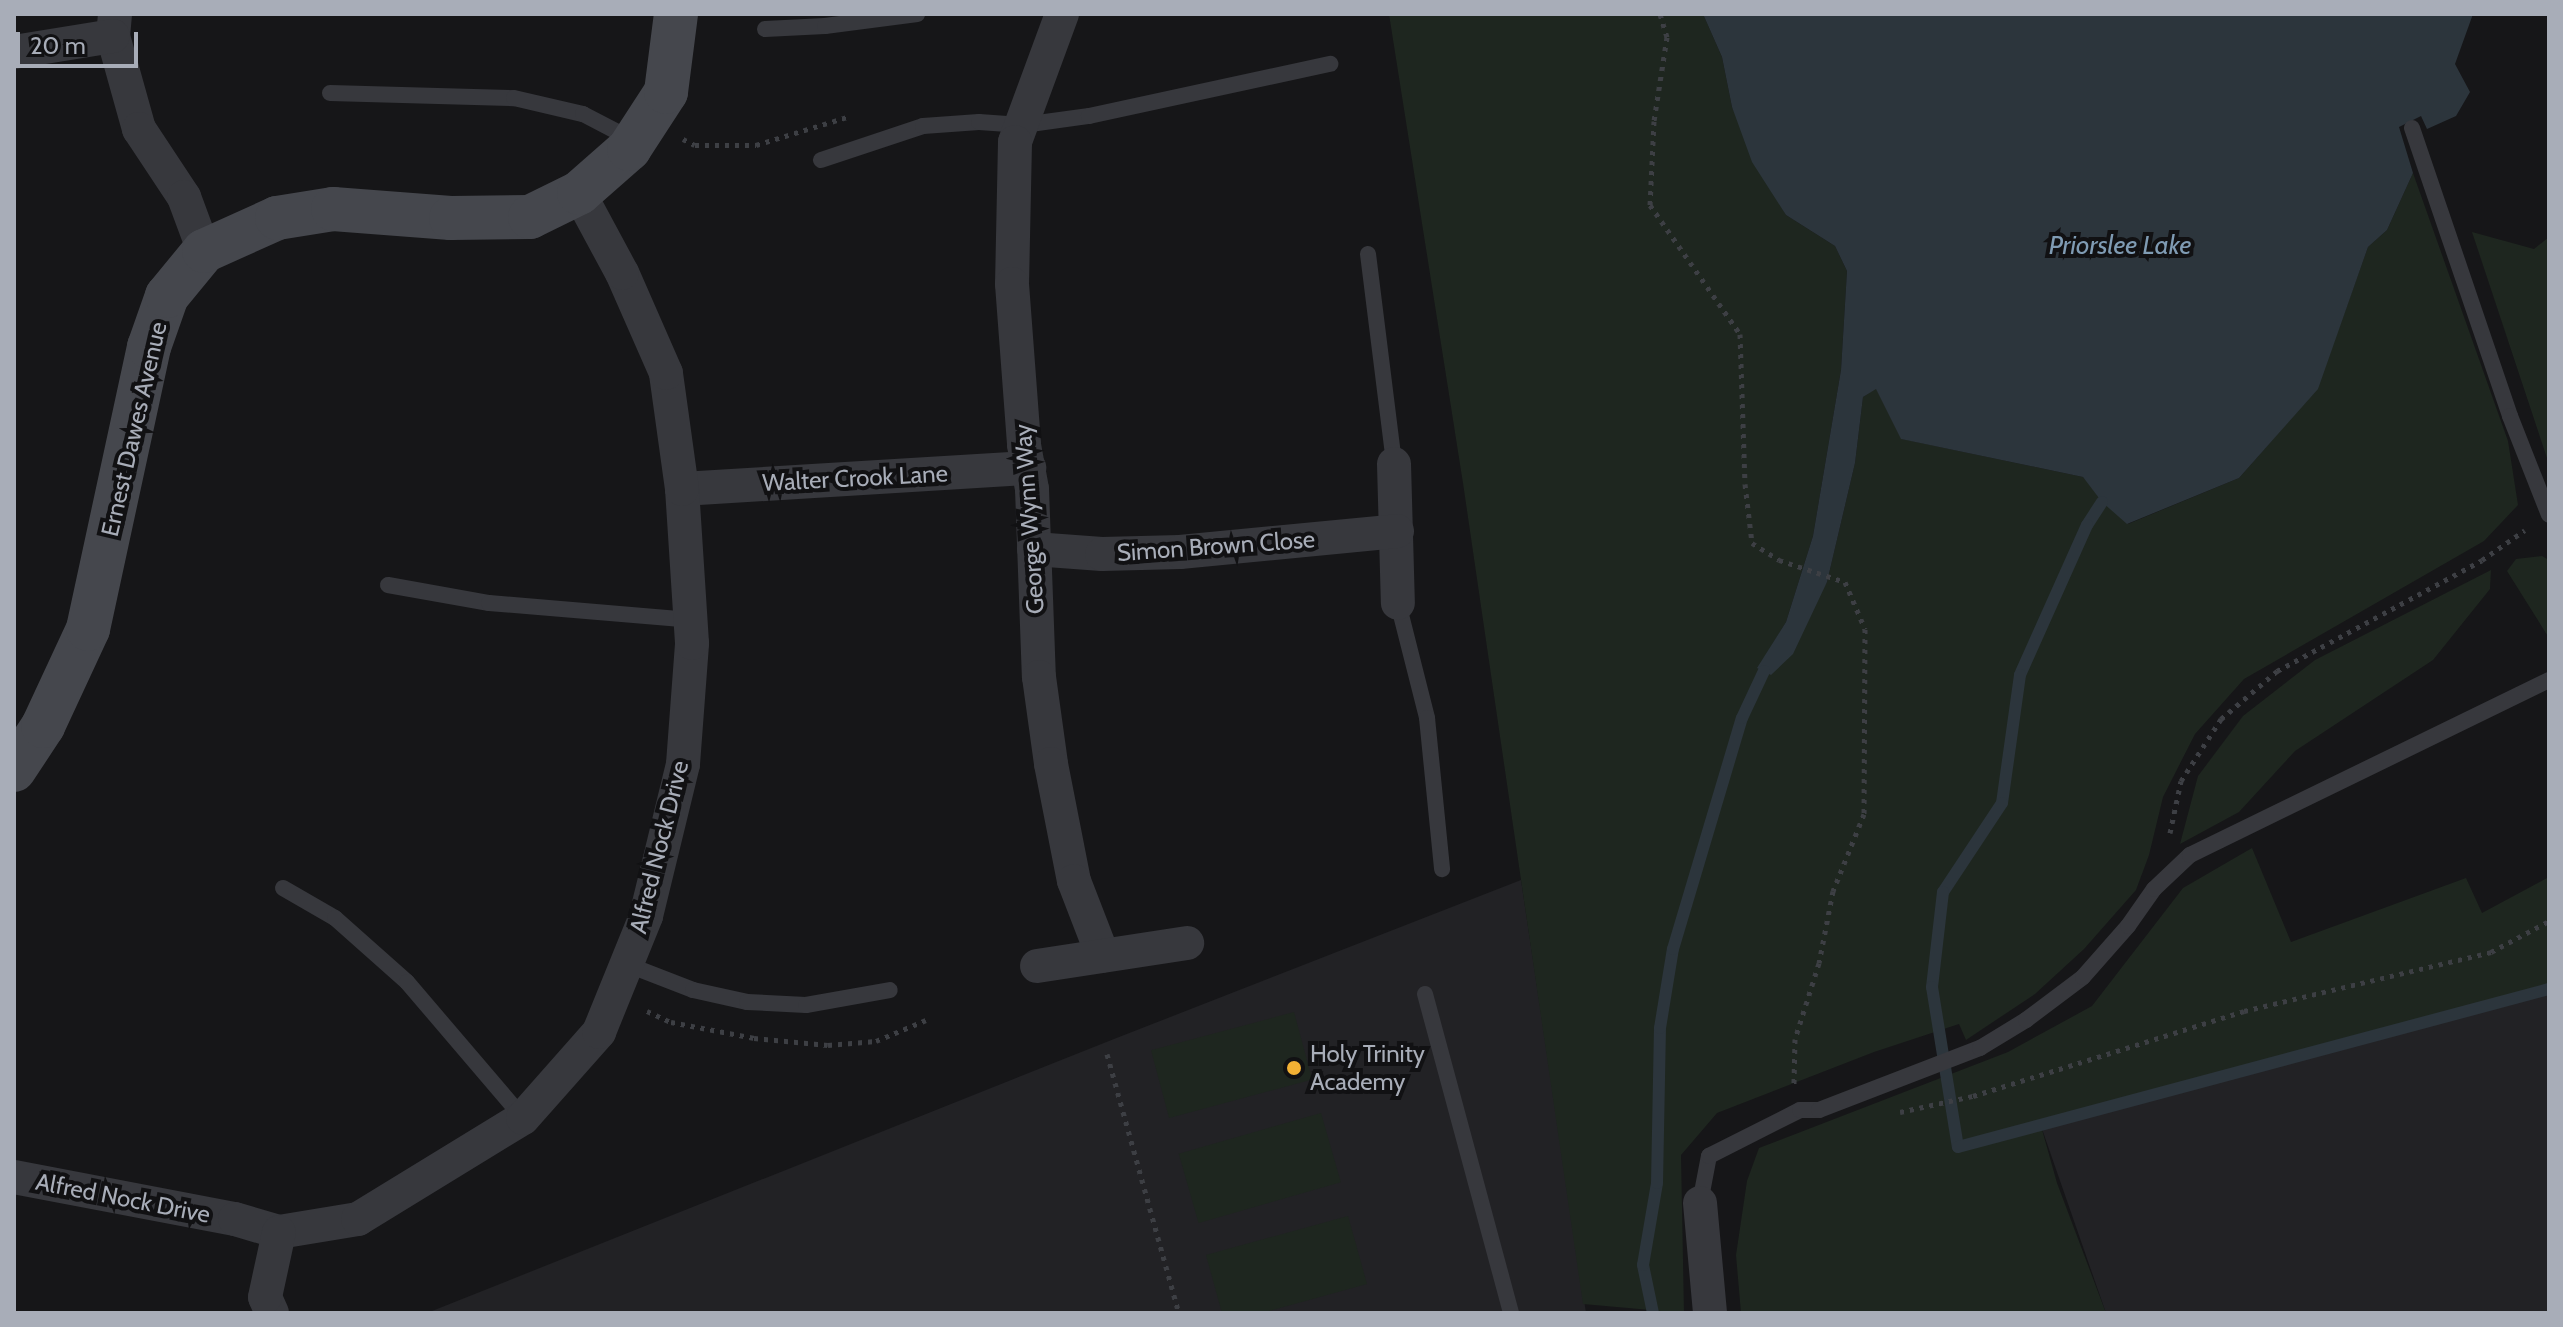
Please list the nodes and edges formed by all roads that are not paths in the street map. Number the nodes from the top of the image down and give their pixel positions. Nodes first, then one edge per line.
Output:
1 (676, 14) edge
2 (917, 14) edge
3 (1062, 14) edge
4 (114, 25) edge
5 (765, 29) dead end
6 (14, 52) edge
7 (1330, 64) dead end
8 (330, 93) dead end
9 (1023, 125) junction
10 (2412, 128) dead end
11 (641, 130) junction
12 (821, 160) dead end
13 (579, 193) junction
14 (204, 251) junction
15 (1368, 254) dead end
16 (1394, 464) joint
17 (1029, 468) junction
18 (682, 489) junction
19 (2549, 514) edge
20 (1397, 531) junction
21 (1034, 549) junction
22 (388, 585) dead end
23 (1398, 603) joint
24 (690, 620) junction
25 (2549, 680) edge
26 (14, 770) edge
27 (1442, 869) dead end
28 (283, 888) dead end
29 (1187, 943) dead end
30 (1103, 956) junction
31 (626, 964) junction
32 (1037, 966) dead end
33 (890, 990) dead end
34 (1425, 994) dead end
35 (523, 1118) junction
36 (14, 1177) edge
37 (1700, 1203) joint
38 (279, 1232) junction
39 (272, 1313) edge
40 (1511, 1313) edge
41 (1710, 1313) edge

1 - 11 street, Ernest Dawes Avenue
2 - 5 lane
3 - 9 street, George Wynn Way
4 - 6 street
4 - 14 street
7 - 9 lane
8 - 11 lane
9 - 12 lane
9 - 17 street, George Wynn Way
10 - 19 lane
11 - 13 street, Ernest Dawes Avenue
13 - 14 street, Ernest Dawes Avenue
13 - 18 street, Alfred Nock Drive
14 - 26 street, Ernest Dawes Avenue
15 - 16 lane
16 - 20 street
17 - 18 street, Walter Crook Lane
17 - 21 street, George Wynn Way
18 - 24 street, Alfred Nock Drive
20 - 21 street, Simon Brown Close
20 - 23 street
21 - 30 street, George Wynn Way
22 - 24 lane
23 - 27 lane
24 - 31 street, Alfred Nock Drive
25 - 37 lane
28 - 35 lane
29 - 30 street
30 - 32 street
31 - 33 lane
31 - 35 street, Alfred Nock Drive
34 - 40 lane
35 - 38 street, Alfred Nock Drive
36 - 38 street, Alfred Nock Drive
37 - 41 street
38 - 39 street

